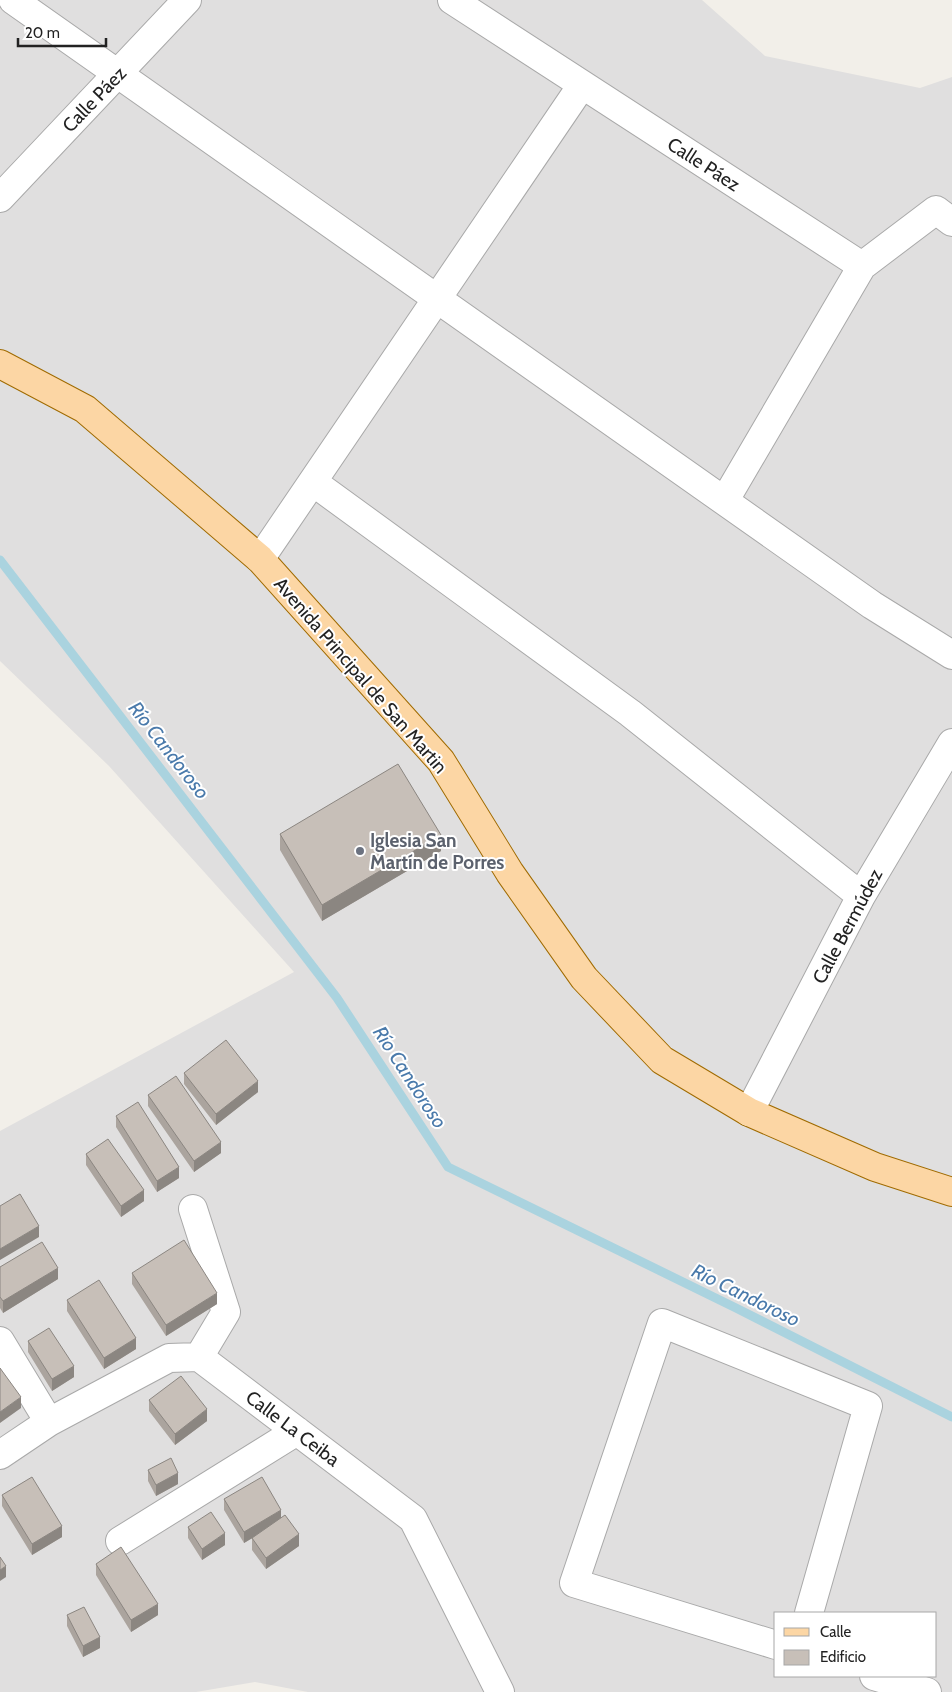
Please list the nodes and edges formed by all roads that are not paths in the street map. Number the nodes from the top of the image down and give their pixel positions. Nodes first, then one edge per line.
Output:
1 (13, 0) edge
2 (187, 0) edge
3 (452, 0) edge
4 (119, 74) junction
5 (582, 85) junction
6 (0, 198) edge
7 (952, 222) edge
8 (862, 266) junction
9 (438, 299) junction
10 (0, 364) edge
11 (313, 482) junction
12 (725, 500) junction
13 (260, 559) junction
14 (952, 655) edge
15 (952, 743) edge
16 (861, 896) junction
17 (749, 1112) junction
18 (952, 1192) edge
19 (193, 1209) dead end
20 (0, 1342) edge
21 (199, 1356) junction
22 (49, 1422) junction
23 (297, 1431) junction
24 (0, 1455) edge
25 (120, 1541) dead end
26 (809, 1612) edge
27 (774, 1644) edge
28 (877, 1677) edge
29 (500, 1692) edge
30 (927, 1692) edge

1 - 4 street
2 - 4 street, Calle Páez
3 - 5 street, Calle Páez
4 - 6 street, Calle Páez
4 - 9 street
5 - 8 street, Calle Páez
5 - 9 street
7 - 8 street
8 - 12 street
9 - 11 street
9 - 12 street
10 - 13 main road, Avenida Principal de San Martin
11 - 13 street
11 - 16 street
12 - 14 street
13 - 17 main road, Avenida Principal de San Martin
15 - 16 street, Calle Bermúdez
16 - 17 street, Calle Bermúdez
17 - 18 main road, Avenida Principal de San Martin
19 - 21 street
20 - 22 street
21 - 22 street
21 - 23 street, Calle La Ceiba
22 - 24 street
23 - 25 street
23 - 29 street, Calle La Ceiba
26 - 27 street
28 - 30 street

